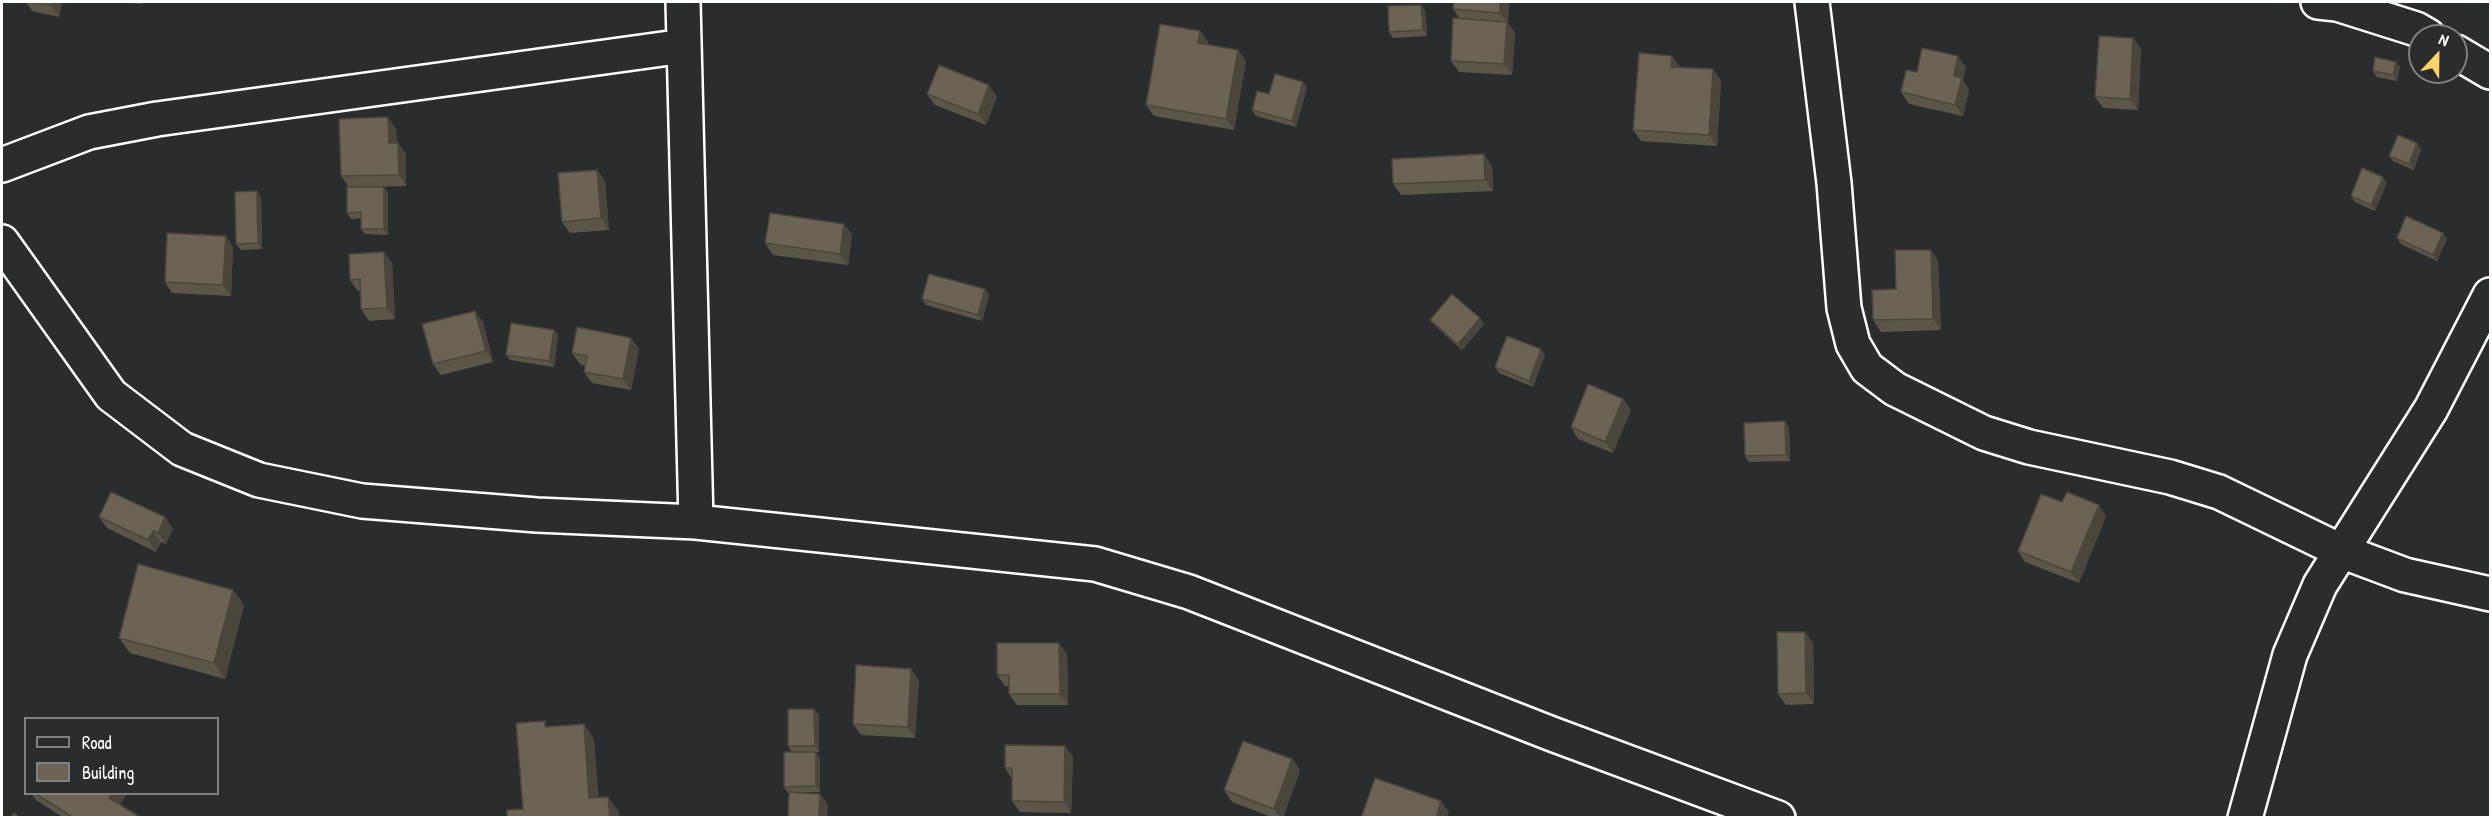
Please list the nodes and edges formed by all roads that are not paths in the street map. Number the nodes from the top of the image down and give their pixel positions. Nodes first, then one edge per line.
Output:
1 (684, 2) edge
2 (1812, 2) edge
3 (2318, 2) edge
4 (2408, 26) edge
5 (684, 46) junction
6 (2468, 59) edge
7 (2490, 72) edge
8 (2, 165) edge
9 (2, 242) edge
10 (2490, 295) edge
11 (696, 522) junction
12 (2341, 551) junction
13 (2490, 594) edge
14 (1778, 818) edge
15 (2245, 818) edge

1 - 5 street
2 - 12 street
3 - 4 street
5 - 8 street
5 - 11 street
6 - 7 street
9 - 11 street
10 - 12 street
11 - 14 street
12 - 13 street
12 - 15 street

